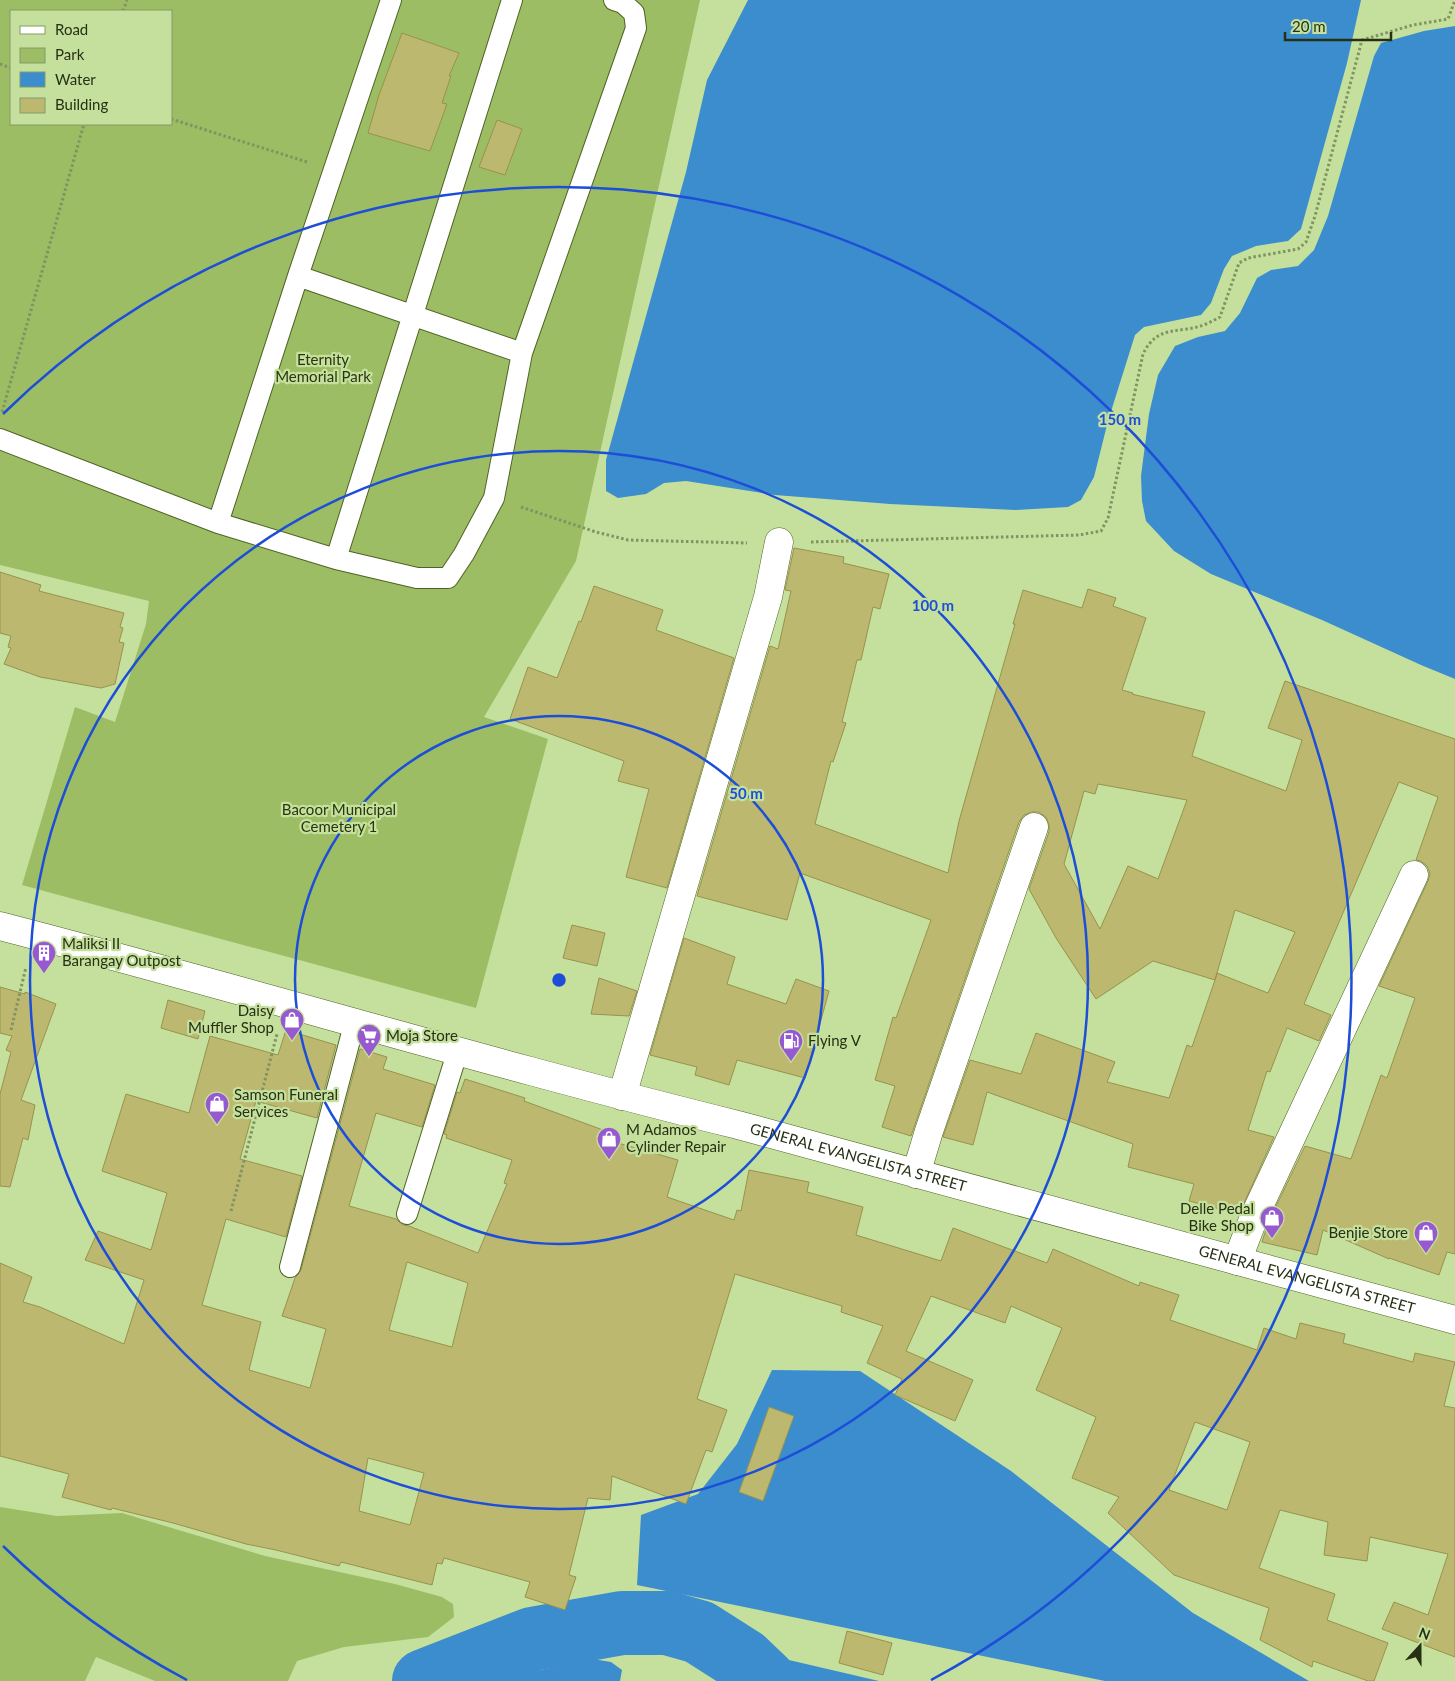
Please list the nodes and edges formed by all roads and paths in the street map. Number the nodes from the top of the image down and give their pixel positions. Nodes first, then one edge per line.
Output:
1 (391, 0) edge
2 (512, 0) edge
3 (614, 0) edge
4 (1455, 0) edge
5 (172, 119) edge
6 (84, 125) edge
7 (334, 170) junction
8 (298, 276) junction
9 (413, 316) junction
10 (522, 353) junction
11 (0, 418) edge
12 (0, 439) edge
13 (494, 498) junction
14 (218, 523) junction
15 (780, 542) junction
16 (336, 559) junction
17 (1034, 827) dead end
18 (1414, 875) dead end
19 (0, 926) edge
20 (34, 934) junction
21 (285, 1002) junction
22 (355, 1021) junction
23 (11, 1030) dead end
24 (458, 1050) junction
25 (622, 1096) junction
26 (916, 1174) junction
27 (231, 1211) dead end
28 (407, 1214) dead end
29 (1237, 1261) junction
30 (290, 1267) dead end
31 (1455, 1320) edge

1 - 7 lane
2 - 9 lane
3 - 10 lane
4 - 15 path
5 - 7 path
6 - 11 path
7 - 8 lane
8 - 9 lane
8 - 14 lane
9 - 10 lane
9 - 16 lane
10 - 13 lane
12 - 14 lane
13 - 15 path
13 - 16 lane
14 - 16 lane
15 - 25 main road
17 - 26 main road
18 - 29 main road
19 - 20 main road, GENERAL EVANGELISTA STREET
20 - 21 main road, GENERAL EVANGELISTA STREET
20 - 23 path
21 - 22 main road, GENERAL EVANGELISTA STREET
21 - 27 path
22 - 24 main road, GENERAL EVANGELISTA STREET
22 - 30 lane
24 - 25 main road, GENERAL EVANGELISTA STREET
24 - 28 lane
25 - 26 main road, GENERAL EVANGELISTA STREET
26 - 29 main road, GENERAL EVANGELISTA STREET
29 - 31 main road, GENERAL EVANGELISTA STREET

